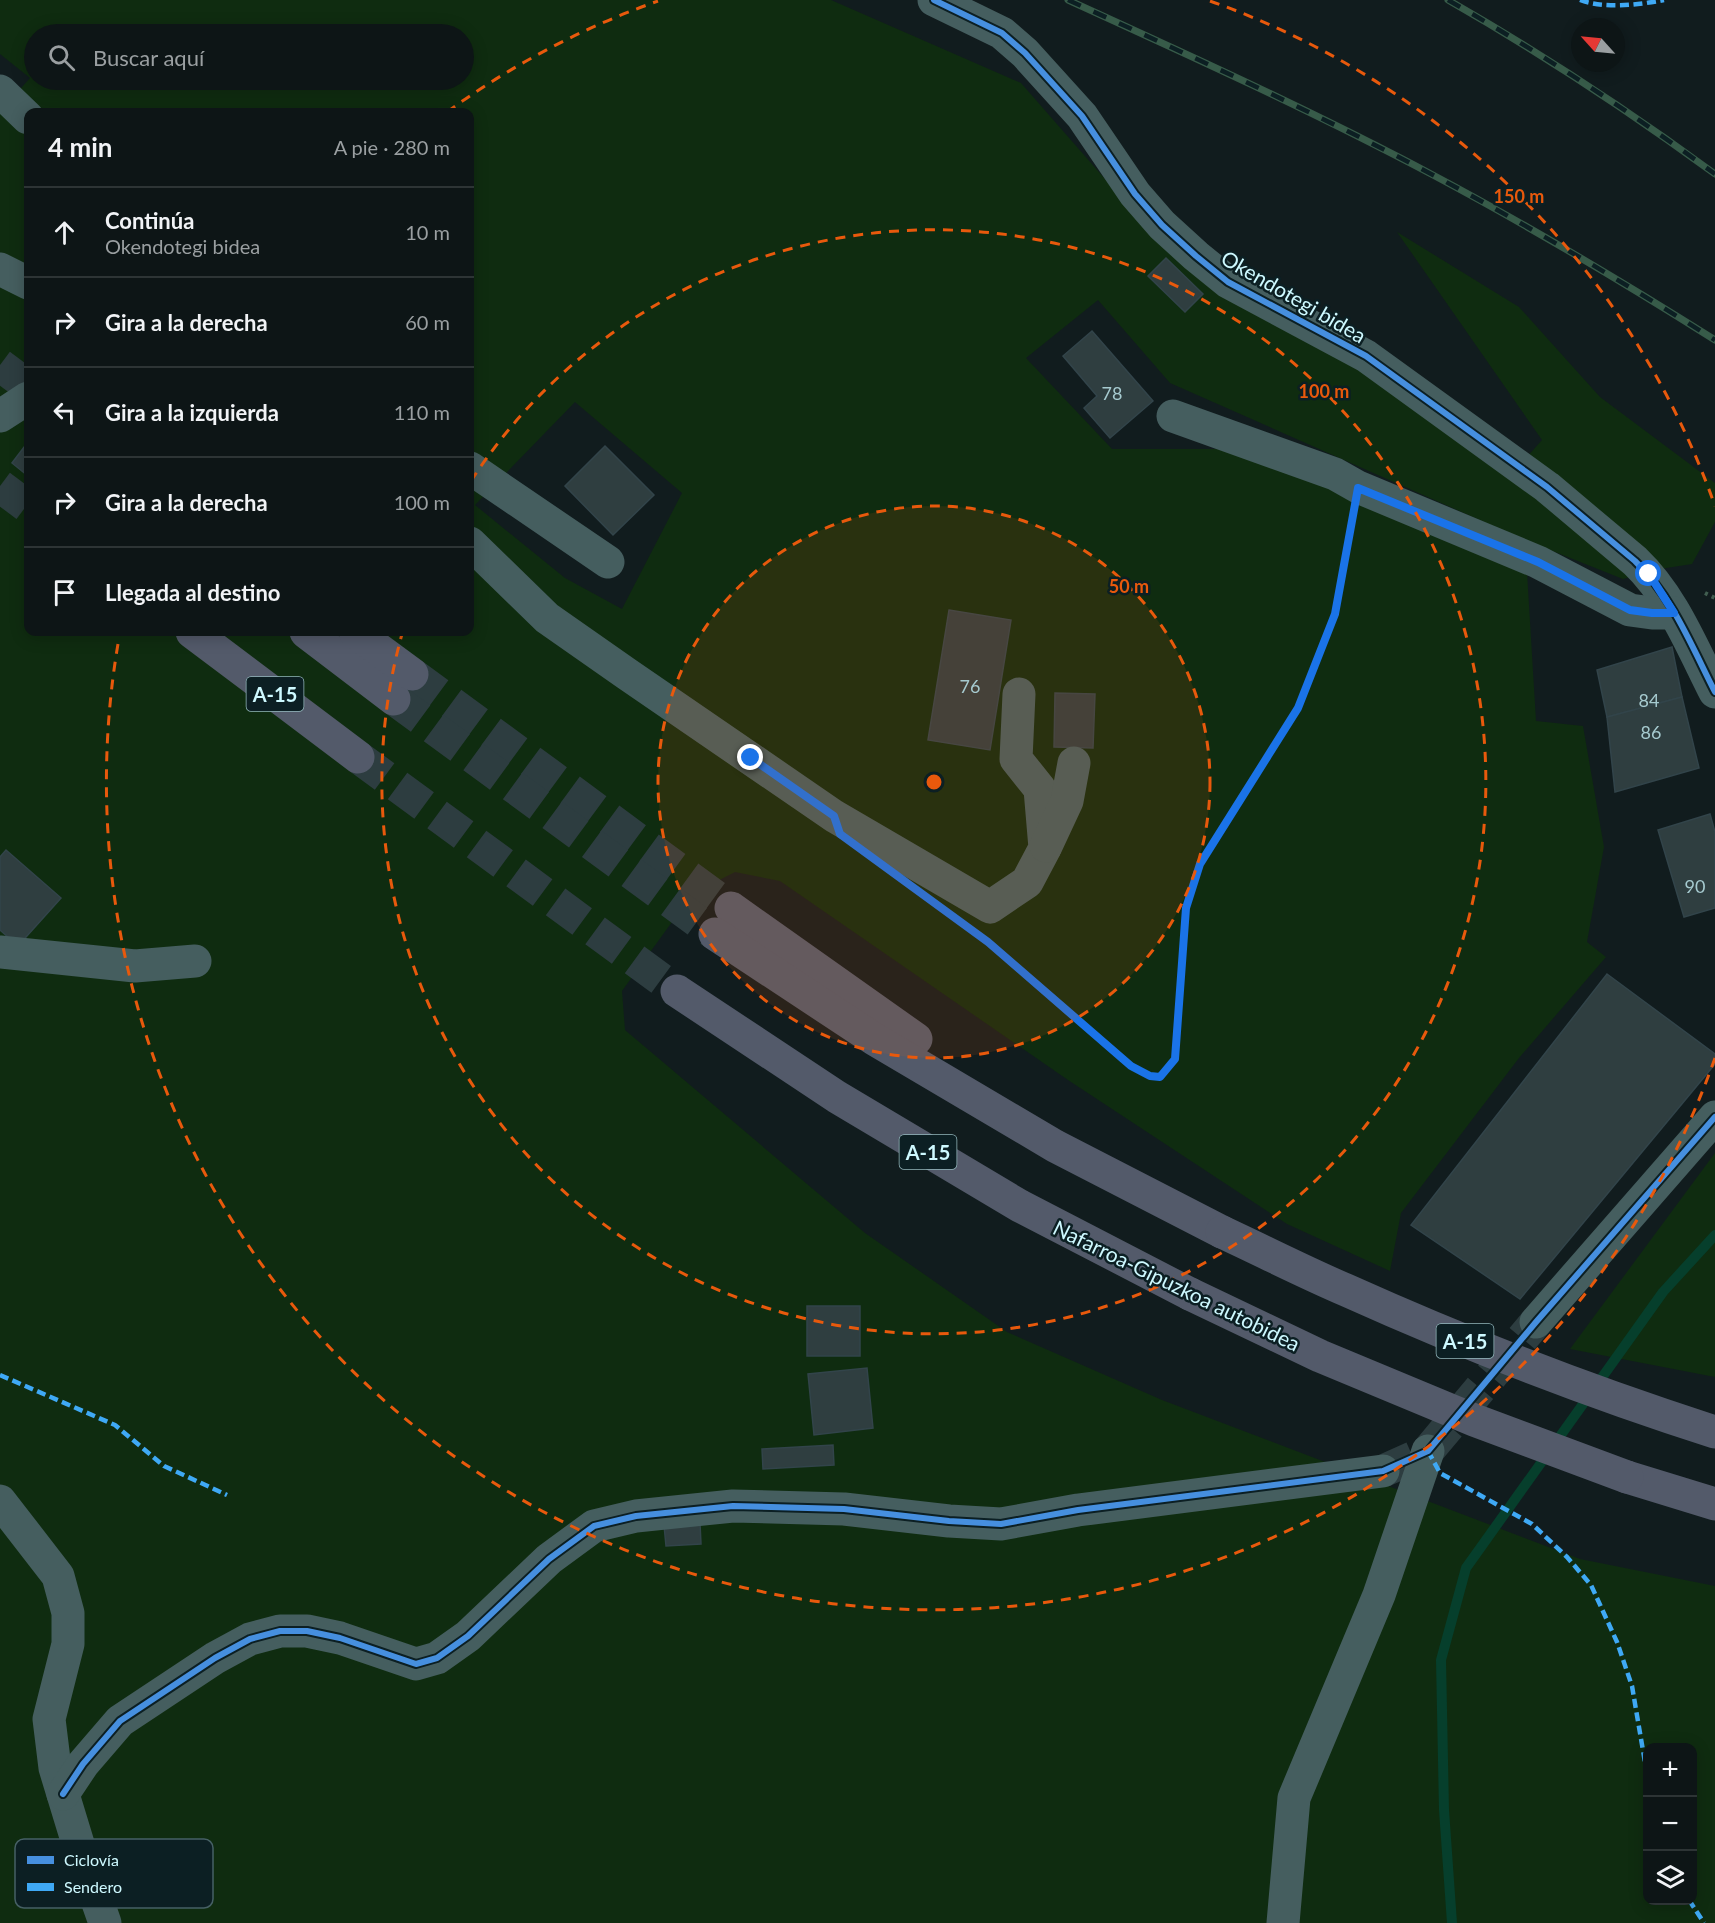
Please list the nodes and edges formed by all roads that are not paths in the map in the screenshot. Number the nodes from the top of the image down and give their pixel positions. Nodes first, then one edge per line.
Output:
1 (934, 0) edge
2 (0, 91) edge
3 (24, 114) edge
4 (0, 269) edge
5 (24, 281) edge
6 (24, 401) edge
7 (0, 416) edge
8 (1173, 416) dead end
9 (474, 471) edge
10 (474, 547) edge
11 (608, 562) dead end
12 (1674, 613) junction
13 (197, 636) edge
14 (313, 636) edge
15 (359, 636) edge
16 (1707, 658) edge
17 (1715, 692) edge
18 (1019, 694) dead end
19 (358, 757) tunnel mouth
20 (1074, 763) dead end
21 (1045, 849) junction
22 (723, 921) tunnel mouth
23 (0, 952) edge
24 (195, 961) dead end
25 (677, 991) tunnel mouth
26 (1715, 1117) edge
27 (1536, 1322) tunnel mouth
28 (1715, 1432) edge
29 (1428, 1451) dead end
30 (1383, 1471) tunnel mouth
31 (0, 1501) edge
32 (1715, 1504) edge
33 (63, 1794) junction
34 (77, 1839) edge
35 (100, 1908) edge
36 (105, 1923) edge
37 (1283, 1923) edge

1 - 12 street, Okendotegi bidea
2 - 3 street
4 - 5 street
6 - 7 street
8 - 12 street
9 - 11 street
10 - 21 street
12 - 16 street, Okendotegi bidea
13 - 19 highway, A-15
14 - 15 highway
16 - 17 street, Okendotegi bidea
18 - 21 street
20 - 21 street
22 - 28 highway, A-15, bridge
23 - 24 street
25 - 32 highway, Nafarroa-Gipuzkoa autobidea / A-15, bridge
26 - 27 street
29 - 37 street
30 - 33 street
31 - 33 street
33 - 34 street
35 - 36 street

